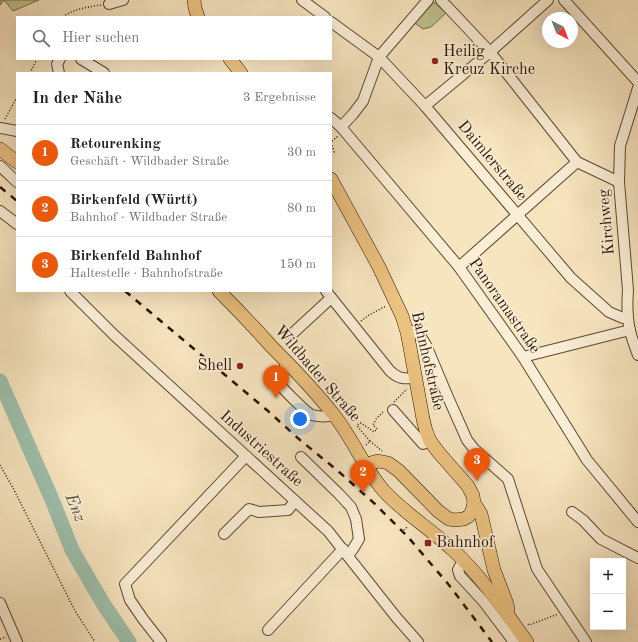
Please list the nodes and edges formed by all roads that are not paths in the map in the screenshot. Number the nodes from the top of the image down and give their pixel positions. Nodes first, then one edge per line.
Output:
1 (123, 0) edge
2 (194, 0) edge
3 (302, 0) edge
4 (428, 0) edge
5 (442, 0) edge
6 (548, 0) edge
7 (564, 0) edge
8 (109, 4) road end
9 (198, 16) edge
10 (324, 16) edge
11 (332, 23) edge
12 (490, 52) junction
13 (379, 57) junction
14 (59, 60) edge
15 (83, 60) edge
16 (231, 60) edge
17 (59, 72) edge
18 (102, 72) edge
19 (240, 72) edge
20 (638, 82) edge
21 (638, 88) edge
22 (425, 106) junction
23 (332, 119) edge
24 (2, 124) edge
25 (341, 127) junction
26 (16, 131) edge
27 (0, 149) edge
28 (16, 161) edge
29 (577, 162) junction
30 (0, 166) edge
31 (332, 180) edge
32 (16, 181) edge
33 (619, 182) junction
34 (0, 212) edge
35 (518, 215) junction
36 (16, 223) edge
37 (458, 267) junction
38 (71, 292) edge
39 (219, 292) edge
40 (329, 294) edge
41 (628, 318) junction
42 (407, 332) junction
43 (292, 334) dead end
44 (634, 335) edge
45 (638, 355) edge
46 (522, 357) junction
47 (288, 364) junction
48 (415, 378) junction
49 (390, 408) road end
50 (334, 415) junction
51 (430, 441) junction
52 (246, 456) junction
53 (301, 457) dead end
54 (366, 466) junction
55 (295, 501) junction
56 (474, 503) junction
57 (572, 512) dead end
58 (638, 522) edge
59 (224, 534) dead end
60 (345, 552) junction
61 (638, 558) edge
62 (465, 561) junction
63 (0, 603) edge
64 (510, 618) junction
65 (268, 630) dead end
66 (17, 642) edge
67 (161, 642) edge
68 (418, 642) edge
69 (514, 642) edge
70 (527, 642) edge
71 (586, 642) edge

1 - 8 street
2 - 9 main road
3 - 10 street
4 - 13 street
5 - 12 street
6 - 12 street
7 - 20 street
11 - 13 street, Daimlerstraße
12 - 22 street
12 - 29 street
13 - 22 street, Daimlerstraße
13 - 25 street
14 - 17 street
15 - 18 street
16 - 19 main road
21 - 33 street, Kirchweg
22 - 35 street, Daimlerstraße
23 - 25 street, Panoramastraße
24 - 26 street
25 - 37 street, Panoramastraße
27 - 28 main road
29 - 33 street
29 - 35 street
30 - 32 street
31 - 42 main road, Bahnhofstraße
33 - 41 street, Kirchweg
34 - 36 street
35 - 37 street
35 - 41 street, Daimlerstraße
37 - 46 street, Panoramastraße
38 - 52 street, Industriestraße
39 - 47 main road, Wildbader Straße
40 - 43 street
40 - 48 street
41 - 44 street, Kirchweg
42 - 48 main road, Bahnhofstraße
42 - 71 street
44 - 45 street, Kirchweg
44 - 46 street
46 - 58 street, Panoramastraße
47 - 50 main road, Wildbader Straße
47 - 50 street
48 - 51 main road, Bahnhofstraße
49 - 51 street
50 - 54 main road, Wildbader Straße
51 - 56 main road, Bahnhofstraße
52 - 55 street, Industriestraße
52 - 67 street
53 - 60 street
54 - 56 main road
54 - 62 main road, Wildbader Straße
55 - 59 street
55 - 60 street, Industriestraße
56 - 64 main road, Bahnhofstraße
57 - 61 street
60 - 65 street
60 - 68 street, Industriestraße
62 - 64 main road, Wildbader Straße
62 - 69 street
63 - 66 street
64 - 70 main road, Wildbader Straße

